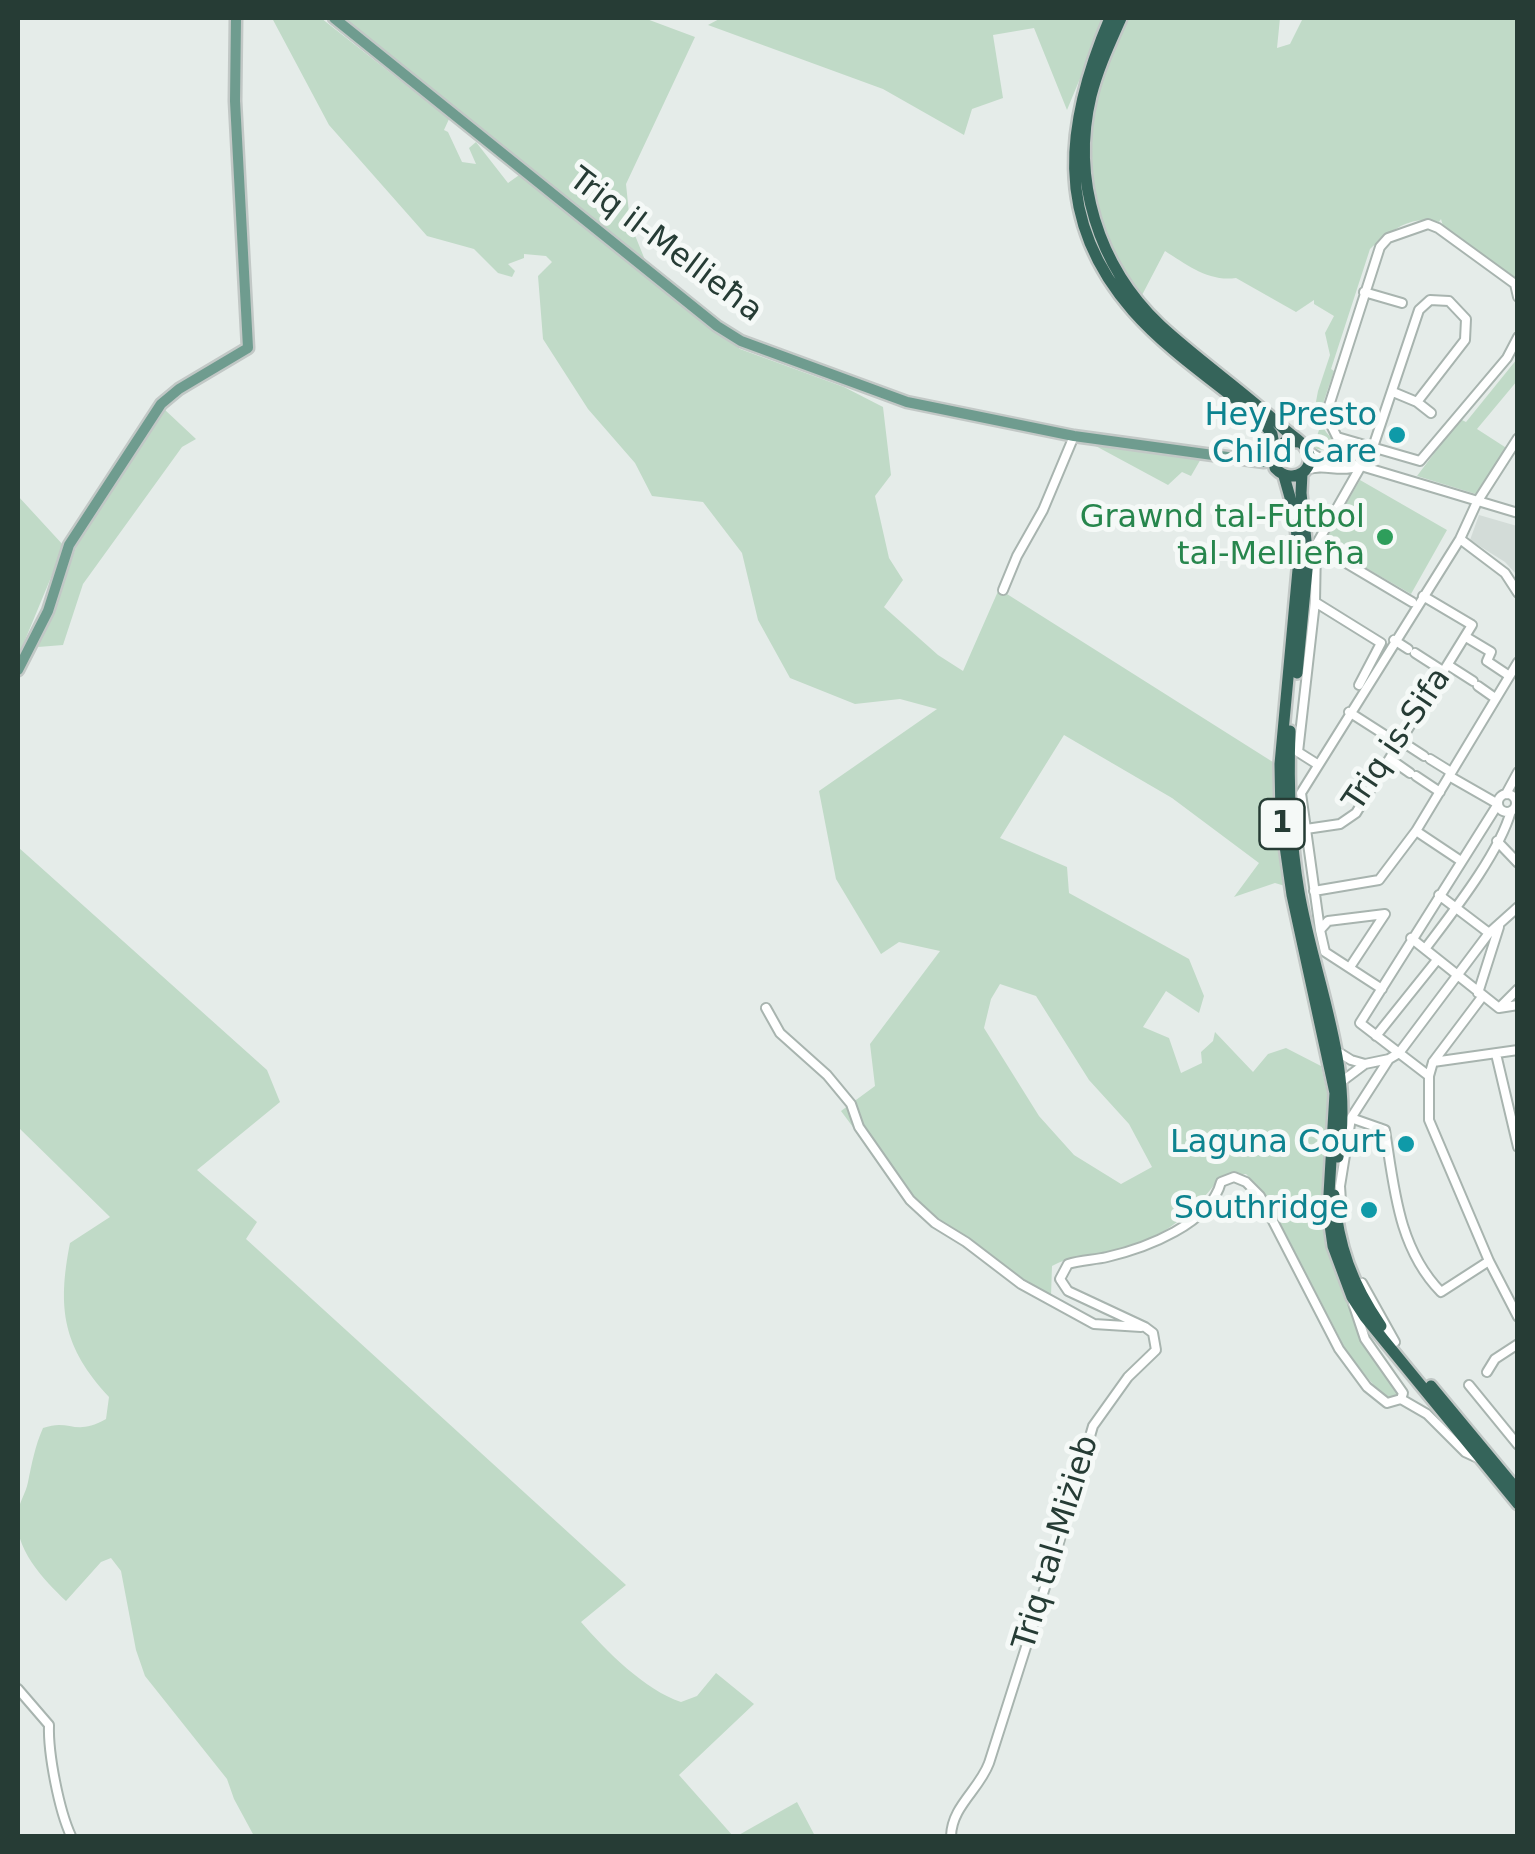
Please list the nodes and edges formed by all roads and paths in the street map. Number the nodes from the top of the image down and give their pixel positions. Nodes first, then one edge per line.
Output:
1 (236, 18) edge
2 (334, 18) edge
3 (1110, 18) edge
4 (1121, 18) edge
5 (1364, 292) junction
6 (1518, 296) edge
7 (1402, 303) dead end
8 (1518, 337) edge
9 (1393, 392) junction
10 (1417, 402) junction
11 (1431, 413) dead end
12 (1074, 436) junction
13 (1518, 438) edge
14 (1304, 447) junction
15 (1373, 447) junction
16 (1274, 452) junction
17 (1250, 460) junction
18 (1420, 461) junction
19 (1360, 466) junction
20 (1304, 472) junction
21 (1282, 474) junction
22 (1408, 479) junction
23 (1477, 502) junction
24 (1518, 513) edge
25 (1460, 539) junction
26 (1316, 545) junction
27 (1002, 590) dead end
28 (1518, 593) edge
29 (1423, 596) junction
30 (1316, 602) junction
31 (1412, 602) dead end
32 (1466, 637) junction
33 (1394, 640) junction
34 (1518, 662) edge
35 (1446, 668) junction
36 (18, 670) edge
37 (1508, 675) junction
38 (1359, 685) dead end
39 (1495, 698) junction
40 (1349, 712) junction
41 (1400, 742) junction
42 (1390, 759) junction
43 (1318, 764) junction
44 (1518, 772) edge
45 (1450, 774) junction
46 (1440, 792) junction
47 (1506, 794) junction
48 (1498, 804) junction
49 (1516, 805) edge
50 (1306, 829) junction
51 (1416, 831) junction
52 (1498, 842) junction
53 (1516, 859) edge
54 (1460, 860) junction
55 (1314, 891) junction
56 (1440, 895) junction
57 (1518, 907) edge
58 (1457, 908) junction
59 (1499, 927) junction
60 (1320, 930) junction
61 (1489, 933) junction
62 (1411, 938) junction
63 (1425, 949) junction
64 (1438, 960) junction
65 (1350, 967) junction
66 (1458, 978) junction
67 (1382, 988) junction
68 (1518, 989) edge
69 (1480, 995) junction
70 (1518, 1006) edge
71 (766, 1008) dead end
72 (1499, 1008) junction
73 (1376, 1036) junction
74 (1335, 1050) junction
75 (1518, 1050) edge
76 (1398, 1053) junction
77 (1496, 1054) junction
78 (1390, 1059) junction
79 (1433, 1062) junction
80 (1365, 1064) junction
81 (1429, 1076) junction
82 (1342, 1082) junction
83 (1352, 1118) junction
84 (1516, 1132) edge
85 (1518, 1147) edge
86 (1488, 1261) junction
87 (1518, 1285) edge
88 (1505, 1291) junction
89 (1352, 1297) junction
90 (1518, 1316) edge
91 (1145, 1327) junction
92 (1394, 1342) junction
93 (1518, 1344) edge
94 (1487, 1372) dead end
95 (1469, 1385) dead end
96 (1401, 1399) junction
97 (1518, 1446) edge
98 (1482, 1460) junction
99 (1518, 1491) edge
100 (1518, 1504) edge
101 (18, 1688) edge
102 (71, 1836) edge
103 (951, 1836) edge

1 - 36 main road
2 - 12 main road, Triq il-Mellieħa
3 - 16 highway
4 - 14 highway
5 - 6 street
5 - 7 street
5 - 15 street
8 - 18 street
9 - 10 street
9 - 10 street
9 - 15 street
10 - 11 street
12 - 17 main road, Triq il-Mellieħa
12 - 27 street
13 - 23 street
14 - 16 highway
14 - 19 street
14 - 20 highway
15 - 18 street
16 - 17 main road, Triq il-Mellieħa
16 - 21 highway
17 - 21 main road, Triq il-Mellieħa
18 - 22 street
19 - 20 street
19 - 22 street
19 - 26 street
20 - 21 highway
20 - 74 highway, 1
21 - 89 highway, 1
22 - 23 street
23 - 24 street
23 - 25 street
25 - 28 street
25 - 29 street
26 - 30 street
26 - 31 street
29 - 32 street, Triq is-Sifa
29 - 33 street
30 - 38 street
30 - 43 street
32 - 35 street, Triq is-Sifa
32 - 37 street
33 - 35 street
33 - 40 street
34 - 37 street
35 - 39 street
35 - 41 street, Triq is-Sifa
37 - 39 street
39 - 45 street
40 - 41 street
40 - 43 street
41 - 42 street, Triq is-Sifa
41 - 45 street
42 - 46 street
42 - 50 street, Triq is-Sifa
43 - 50 street
44 - 47 street
45 - 46 street
45 - 48 street
46 - 51 street
47 - 48 street
47 - 49 street
48 - 49 street
48 - 54 street
49 - 52 street
50 - 55 street
51 - 54 street
51 - 55 street
52 - 53 street
52 - 58 street
54 - 56 street
55 - 60 street
56 - 58 street
56 - 62 street
57 - 59 street
58 - 61 street
58 - 63 street
59 - 61 street
59 - 69 street
60 - 65 street
60 - 65 street
61 - 66 street
62 - 63 street
62 - 67 street
63 - 64 street
64 - 66 street
64 - 73 street
65 - 67 street
66 - 69 street
66 - 76 street
67 - 73 street
68 - 72 street
69 - 72 street
69 - 79 street
70 - 72 street
71 - 91 street
73 - 76 street
74 - 80 street
74 - 82 highway, 1
75 - 77 street
76 - 78 street
76 - 81 street
77 - 79 street
77 - 84 street
78 - 80 street
78 - 83 street
79 - 81 street
80 - 82 street
81 - 86 street
82 - 92 highway, 1
83 - 86 street
83 - 92 street
84 - 85 street
86 - 88 street
87 - 88 street
88 - 90 street
89 - 96 street
89 - 98 highway, 1
91 - 96 street
91 - 103 street, Triq tal-Miżieb
92 - 99 highway, 1
93 - 94 street
95 - 97 street
96 - 98 street
98 - 100 highway, 1
101 - 102 street

